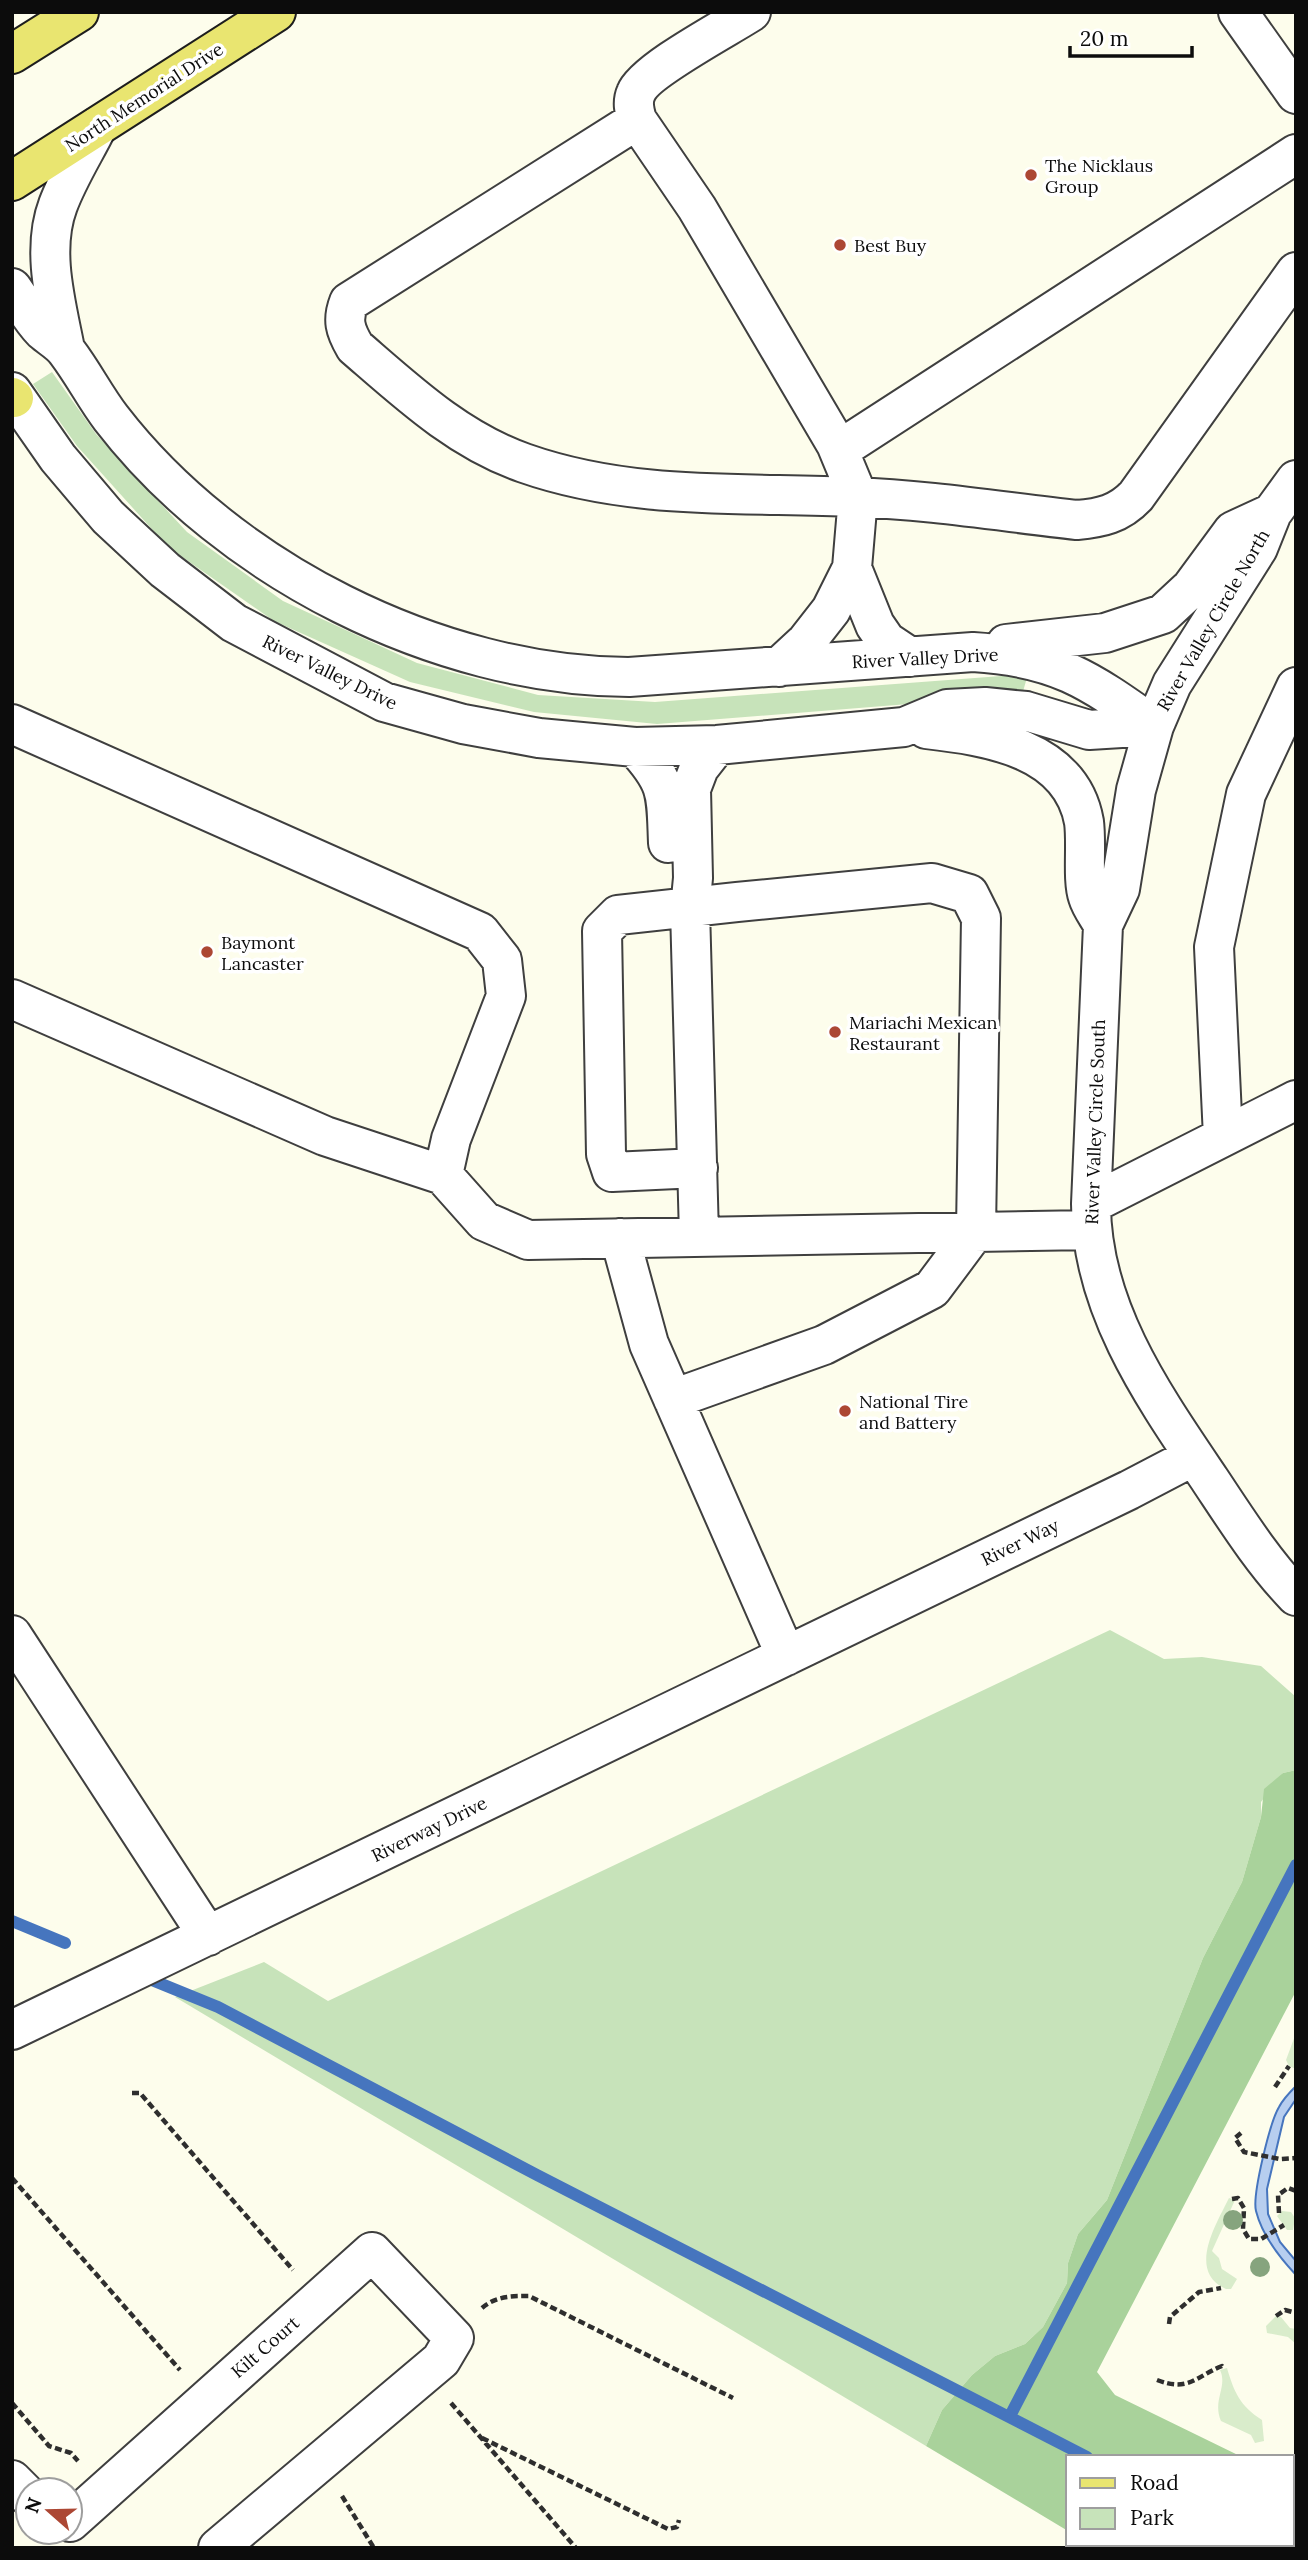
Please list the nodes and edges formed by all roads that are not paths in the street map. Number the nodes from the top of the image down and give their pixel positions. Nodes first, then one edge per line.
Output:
1 (79, 12) edge
2 (276, 12) edge
3 (751, 12) edge
4 (1238, 12) edge
5 (12, 54) edge
6 (1296, 94) edge
7 (637, 120) junction
8 (97, 127) junction
9 (1296, 154) edge
10 (12, 181) edge
11 (1296, 272) edge
12 (12, 288) edge
13 (65, 349) junction
14 (13, 396) edge
15 (839, 450) junction
16 (1296, 480) edge
17 (858, 497) junction
18 (1272, 513) junction
19 (852, 568) junction
20 (973, 652) junction
21 (910, 657) junction
22 (779, 667) junction
23 (1296, 687) edge
24 (12, 724) edge
25 (1154, 726) junction
26 (904, 727) junction
27 (717, 745) junction
28 (635, 747) junction
29 (690, 909) junction
30 (1103, 925) junction
31 (12, 999) edge
32 (1296, 1100) edge
33 (1223, 1137) junction
34 (698, 1168) junction
35 (443, 1175) junction
36 (1091, 1217) junction
37 (976, 1230) junction
38 (699, 1235) junction
39 (620, 1238) junction
40 (673, 1399) junction
41 (1194, 1456) junction
42 (1296, 1596) edge
43 (844, 1626) joint
44 (12, 1635) edge
45 (786, 1656) junction
46 (208, 1936) junction
47 (12, 2030) edge
48 (84, 2509) edge
49 (218, 2548) edge

1 - 5 main road
2 - 8 main road, North Memorial Drive
3 - 7 street
4 - 6 street
7 - 15 street
7 - 17 street
8 - 10 main road, North Memorial Drive
8 - 13 street, River Valley Drive
9 - 15 street
11 - 17 street
12 - 13 street, River Valley Drive
13 - 22 street, River Valley Drive
14 - 28 street, River Valley Drive
15 - 17 street
16 - 18 street, River Valley Circle North
17 - 19 street
18 - 20 street, River Valley Circle North
18 - 25 street, River Valley Circle North
19 - 21 street
19 - 22 street
20 - 21 street, River Valley Drive
20 - 25 street, River Valley Drive
21 - 22 street, River Valley Drive
23 - 33 street
24 - 35 street
25 - 26 street, River Valley Drive
25 - 30 street, River Valley Circle South
26 - 27 street, River Valley Drive
26 - 30 street
27 - 28 street, River Valley Drive
27 - 29 street
28 - 29 street
29 - 34 street
29 - 34 street
29 - 37 street
30 - 36 street, River Valley Circle South
31 - 35 street
32 - 33 street
33 - 36 street
34 - 38 street
35 - 39 street
36 - 37 street
36 - 41 street, River Valley Circle South
37 - 38 street
37 - 40 street
38 - 39 street
39 - 40 street
40 - 45 street
41 - 42 street, River Valley Circle South
41 - 43 street, River Way
43 - 45 street, Riverway Drive
44 - 46 street
45 - 46 street, Riverway Drive
46 - 47 street, Riverway Drive
48 - 49 street, Kilt Court

